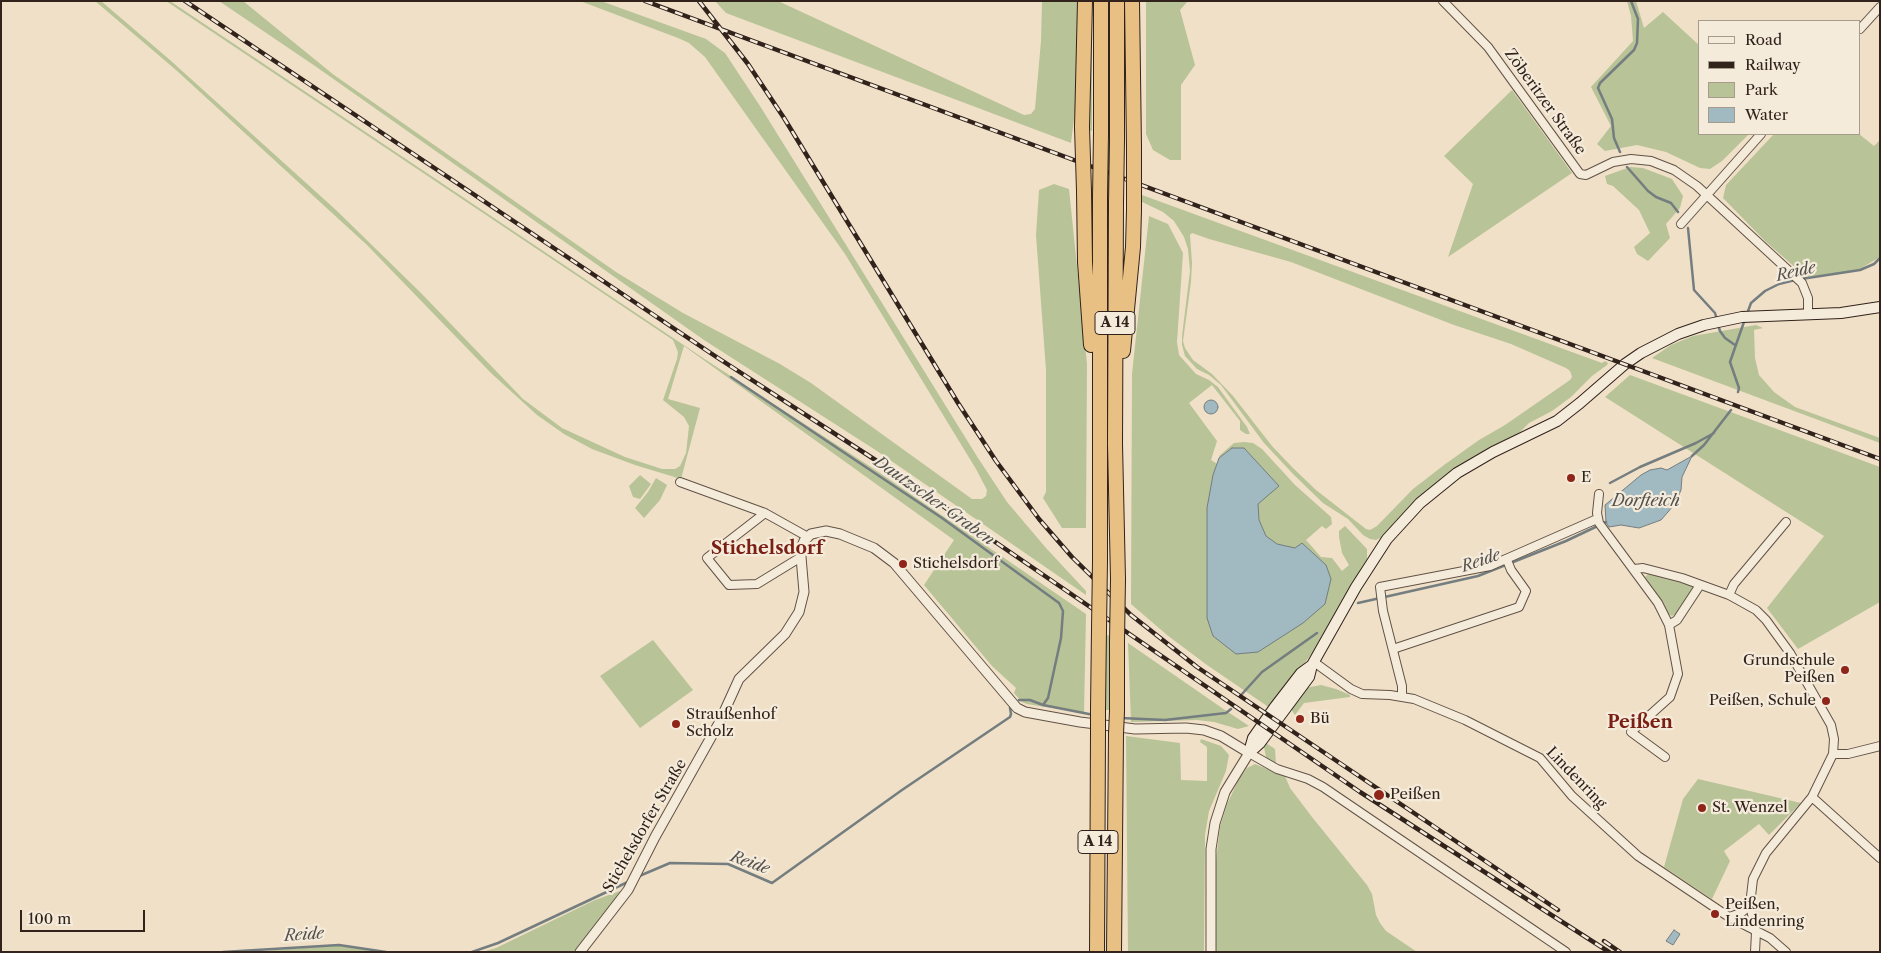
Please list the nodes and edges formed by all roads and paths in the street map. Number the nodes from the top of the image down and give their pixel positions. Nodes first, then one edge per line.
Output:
1 (1085, 1) edge
2 (1101, 1) edge
3 (1117, 1) edge
4 (1443, 1) edge
5 (1133, 6) edge
6 (1880, 7) edge
7 (1861, 28) edge
8 (1760, 135) edge
9 (1706, 195) junction
10 (1681, 224) dead end
11 (1880, 306) edge
12 (1808, 315) junction
13 (1099, 393) junction
14 (1115, 444) junction
15 (680, 482) dead end
16 (1599, 494) dead end
17 (765, 513) junction
18 (1786, 522) dead end
19 (1600, 523) junction
20 (808, 537) junction
21 (801, 557) junction
22 (1508, 564) junction
23 (1634, 569) junction
24 (1700, 584) junction
25 (1730, 595) junction
26 (1669, 625) junction
27 (1393, 649) junction
28 (1313, 664) junction
29 (1402, 696) junction
30 (1880, 746) edge
31 (1249, 752) junction
32 (1832, 754) junction
33 (1665, 757) dead end
34 (1812, 797) junction
35 (1880, 858) edge
36 (1750, 905) junction
37 (1730, 917) junction
38 (1756, 932) junction
39 (580, 952) edge
40 (1098, 952) edge
41 (1114, 952) edge
42 (1211, 952) edge
43 (1566, 952) edge
44 (1755, 952) edge
45 (1786, 952) edge

1 - 13 highway, bridge
2 - 13 highway, A 14, bridge
3 - 14 highway, A 14, bridge
4 - 9 street, Zöberitzer Straße
5 - 14 highway, bridge
6 - 7 street
8 - 9 street
9 - 10 street
9 - 12 street, Zöberitzer Straße
11 - 12 main road
12 - 28 main road
13 - 40 highway, A 14, bridge
14 - 41 highway, A 14, bridge
15 - 17 street
16 - 19 street
17 - 20 street
17 - 21 street
18 - 25 street
19 - 22 street
19 - 23 street
20 - 21 street, Stichelsdorfer Straße
20 - 31 street
21 - 39 street, Stichelsdorfer Straße
22 - 27 street
22 - 27 street
23 - 24 street
23 - 26 street
24 - 25 street
24 - 26 street
25 - 32 street
26 - 33 street
27 - 29 street
28 - 29 street, Lindenring
28 - 31 main road
29 - 37 street, Lindenring
30 - 32 street
31 - 42 street
31 - 43 street
32 - 34 street
34 - 35 street
34 - 36 street
36 - 37 street
36 - 38 street
37 - 38 street, Lindenring
38 - 44 street
38 - 45 street, Lindenring

